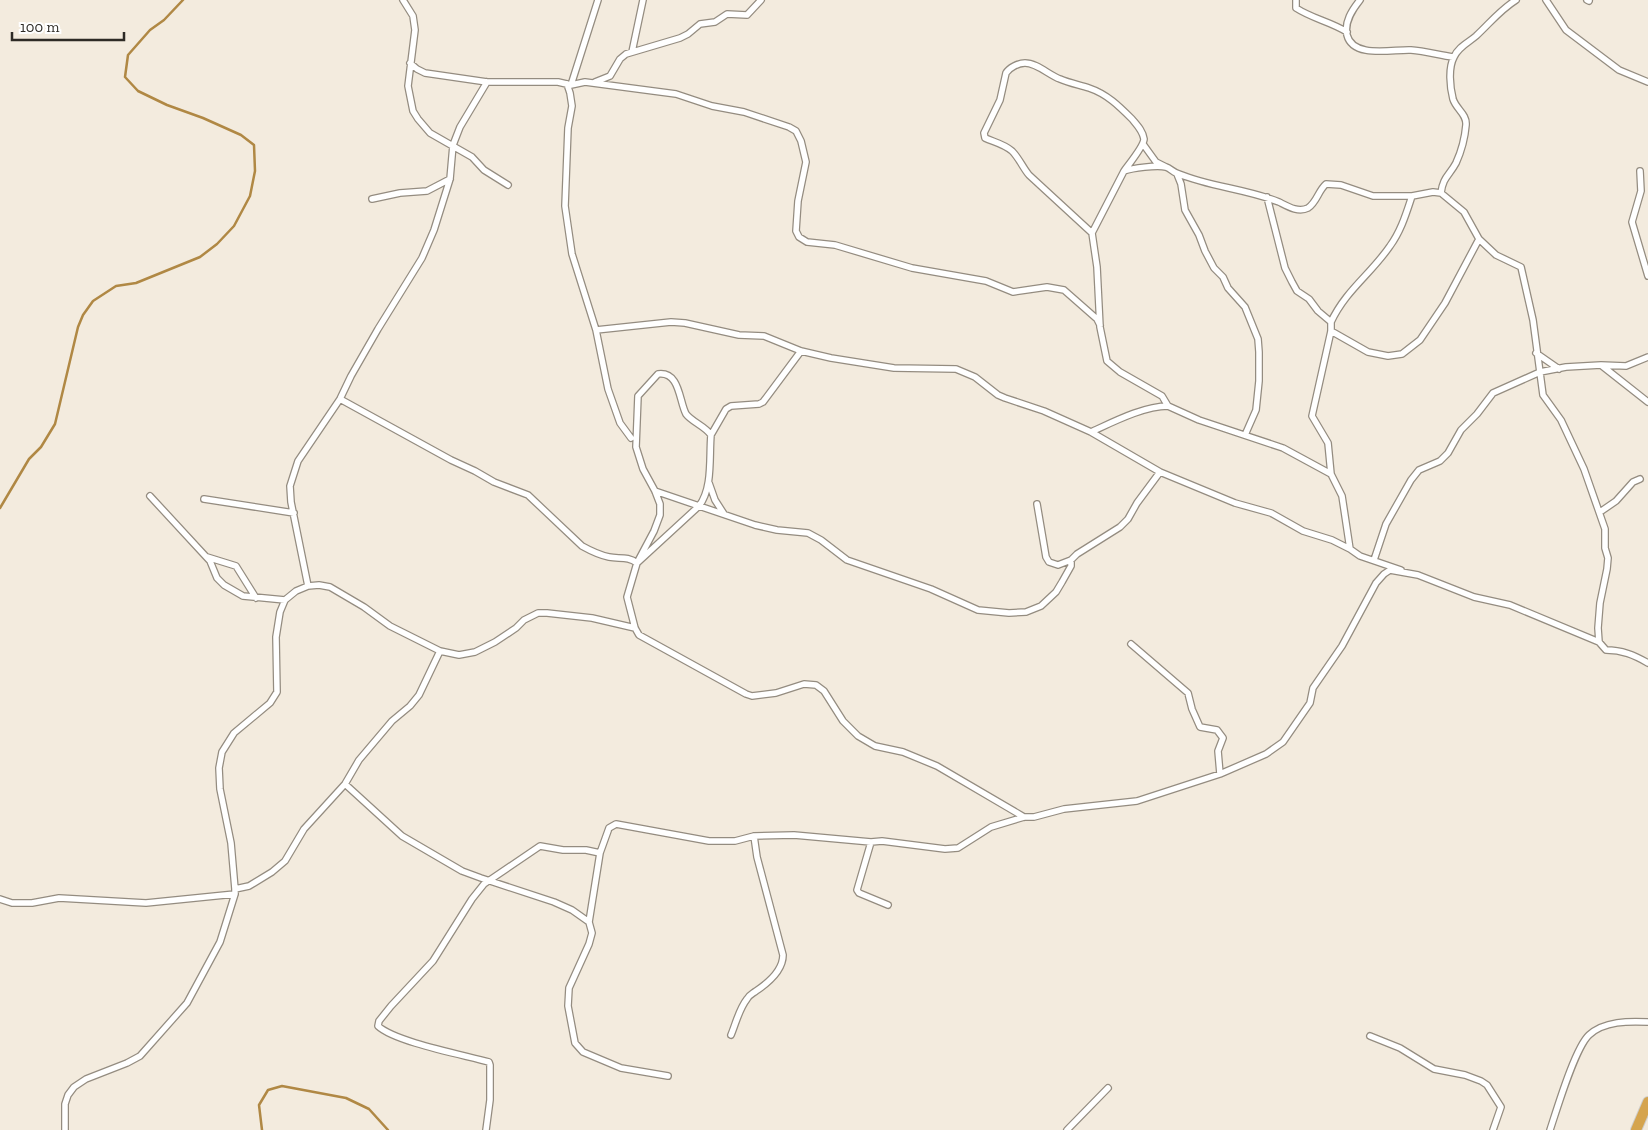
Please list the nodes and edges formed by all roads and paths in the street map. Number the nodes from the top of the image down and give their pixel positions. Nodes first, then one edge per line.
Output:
1 (403, 0) edge
2 (598, 0) edge
3 (643, 0) edge
4 (761, 0) edge
5 (1296, 0) edge
6 (1360, 0) edge
7 (1516, 0) edge
8 (1546, 0) edge
9 (1347, 32) junction
10 (632, 52) junction
11 (1453, 57) junction
12 (410, 63) junction
13 (486, 82) junction
14 (1648, 82) edge
15 (592, 83) junction
16 (569, 85) junction
17 (1143, 144) junction
18 (453, 145) junction
19 (1166, 167) junction
20 (1124, 171) junction
21 (1640, 171) dead end
22 (1177, 174) junction
23 (450, 179) junction
24 (508, 185) dead end
25 (1441, 193) junction
26 (1412, 196) junction
27 (1267, 197) junction
28 (372, 199) dead end
29 (1092, 233) junction
30 (1479, 239) junction
31 (1648, 276) edge
32 (1330, 322) junction
33 (1100, 326) junction
34 (596, 330) junction
35 (1331, 330) junction
36 (801, 351) junction
37 (1536, 353) junction
38 (1648, 358) edge
39 (1600, 365) junction
40 (1558, 369) junction
41 (1540, 372) junction
42 (1648, 394) edge
43 (340, 399) junction
44 (1647, 402) edge
45 (1168, 406) junction
46 (1091, 432) junction
47 (710, 435) junction
48 (1245, 435) junction
49 (631, 438) dead end
50 (1160, 472) junction
51 (1331, 474) junction
52 (1640, 479) dead end
53 (708, 481) junction
54 (655, 491) junction
55 (150, 496) dead end
56 (204, 499) dead end
57 (1037, 504) dead end
58 (699, 506) junction
59 (1600, 512) junction
60 (294, 513) junction
61 (724, 514) junction
62 (1350, 549) junction
63 (206, 557) junction
64 (1071, 560) junction
65 (1374, 560) junction
66 (637, 563) junction
67 (1406, 572) junction
68 (308, 586) junction
69 (256, 598) junction
70 (285, 600) junction
71 (635, 628) junction
72 (1599, 642) junction
73 (1131, 644) dead end
74 (440, 651) junction
75 (1648, 663) edge
76 (1220, 774) junction
77 (345, 784) junction
78 (1024, 817) junction
79 (754, 836) junction
80 (870, 842) junction
81 (600, 853) junction
82 (489, 880) junction
83 (235, 891) junction
84 (0, 899) edge
85 (888, 905) dead end
86 (588, 922) junction
87 (1648, 1022) edge
88 (731, 1035) dead end
89 (1370, 1036) dead end
90 (668, 1076) dead end
91 (1108, 1088) dead end
92 (1648, 1102) edge
93 (65, 1130) edge
94 (486, 1130) edge
95 (1067, 1130) edge
96 (1493, 1130) edge
97 (1550, 1130) edge
98 (1636, 1130) edge

1 - 12 street
2 - 16 street
3 - 10 street
4 - 10 street
5 - 9 street
6 - 9 street
7 - 11 street
8 - 14 street
9 - 11 street
10 - 15 street
11 - 25 street
12 - 13 street
12 - 18 street
13 - 16 street
13 - 18 street
15 - 16 street
15 - 33 street
16 - 34 street
17 - 19 street
17 - 20 street
17 - 29 street
18 - 23 street
18 - 24 street
19 - 20 street
19 - 22 street
20 - 29 street
21 - 31 street
22 - 27 street
22 - 48 street
23 - 28 street
23 - 43 street
25 - 26 street
25 - 30 street
26 - 27 street
26 - 32 street
27 - 32 street
29 - 33 street
30 - 35 street
30 - 37 street
32 - 35 street
33 - 45 street
34 - 36 street
34 - 49 street
35 - 51 street
36 - 46 street
36 - 47 street
37 - 40 street
37 - 41 street
38 - 39 street
39 - 40 street
39 - 44 street
40 - 41 street
41 - 59 street
41 - 65 street
42 - 44 street
43 - 60 street
43 - 66 street
45 - 46 street
45 - 48 street
46 - 50 street
47 - 53 street
47 - 54 street
48 - 51 street
50 - 62 street
50 - 64 street
51 - 62 street
52 - 59 street
53 - 58 street
53 - 61 street
54 - 58 street
54 - 66 street
55 - 63 street
56 - 60 street
57 - 64 street
58 - 61 street
58 - 66 street
59 - 72 street
60 - 68 street
61 - 64 street
62 - 65 street
63 - 69 street
63 - 69 street
65 - 67 street
66 - 71 street
67 - 72 street
67 - 76 street
68 - 70 street
68 - 74 street
69 - 70 street
70 - 83 street
71 - 74 street
71 - 78 street
72 - 75 street
73 - 76 street
74 - 77 street
76 - 78 street
77 - 82 street
77 - 83 street
78 - 80 street
79 - 80 street
79 - 81 street
79 - 88 street
80 - 85 street
81 - 82 street
81 - 86 street
82 - 86 street
82 - 94 street
83 - 84 street
83 - 93 street
86 - 90 street
87 - 97 street
89 - 96 street
91 - 95 street
92 - 98 highway

